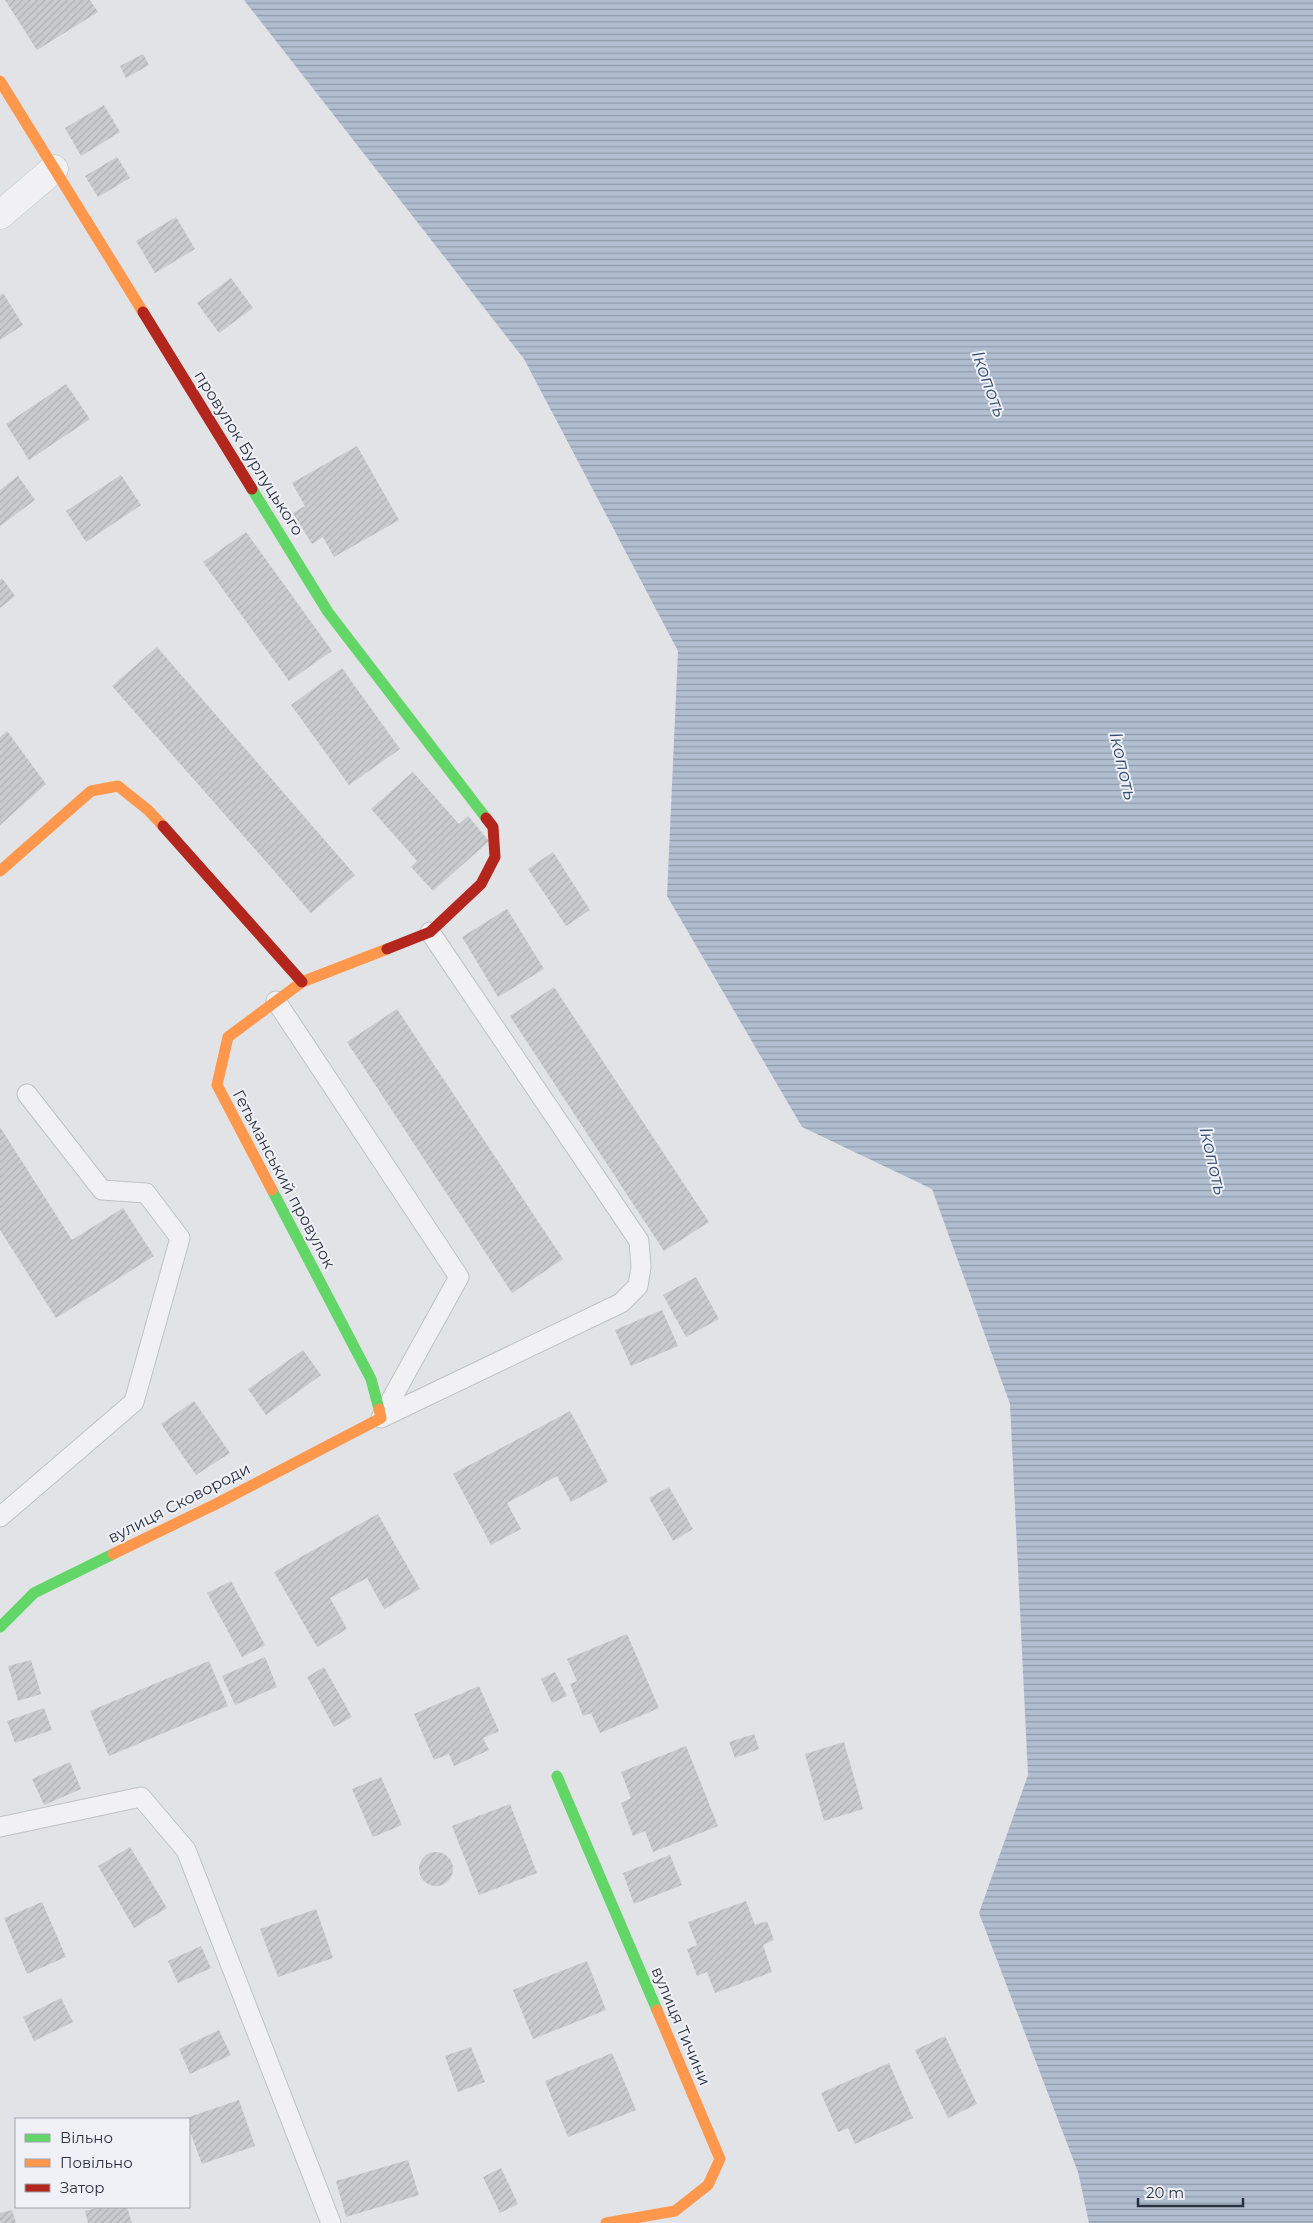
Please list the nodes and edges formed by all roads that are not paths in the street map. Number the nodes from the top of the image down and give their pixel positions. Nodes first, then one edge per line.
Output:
1 (0, 81) edge
2 (54, 169) junction
3 (0, 215) edge
4 (493, 827) joint
5 (0, 871) edge
6 (430, 932) junction
7 (302, 982) junction
8 (276, 1001) junction
9 (27, 1094) dead end
10 (380, 1418) junction
11 (0, 1517) edge
12 (0, 1627) edge
13 (557, 1776) dead end
14 (0, 1827) edge
15 (331, 2223) edge
16 (606, 2223) edge

1 - 2 street, провулок Бурлуцького
2 - 3 street
2 - 4 street, провулок Бурлуцького
4 - 6 street, Гетьманський провулок
5 - 7 street
6 - 7 street, Гетьманський провулок
6 - 10 lane
7 - 8 street, Гетьманський провулок
8 - 10 street, Гетьманський провулок
8 - 10 lane
9 - 11 lane
10 - 12 street, вулиця Сковороди
13 - 16 street, вулиця Тичини
14 - 15 lane

